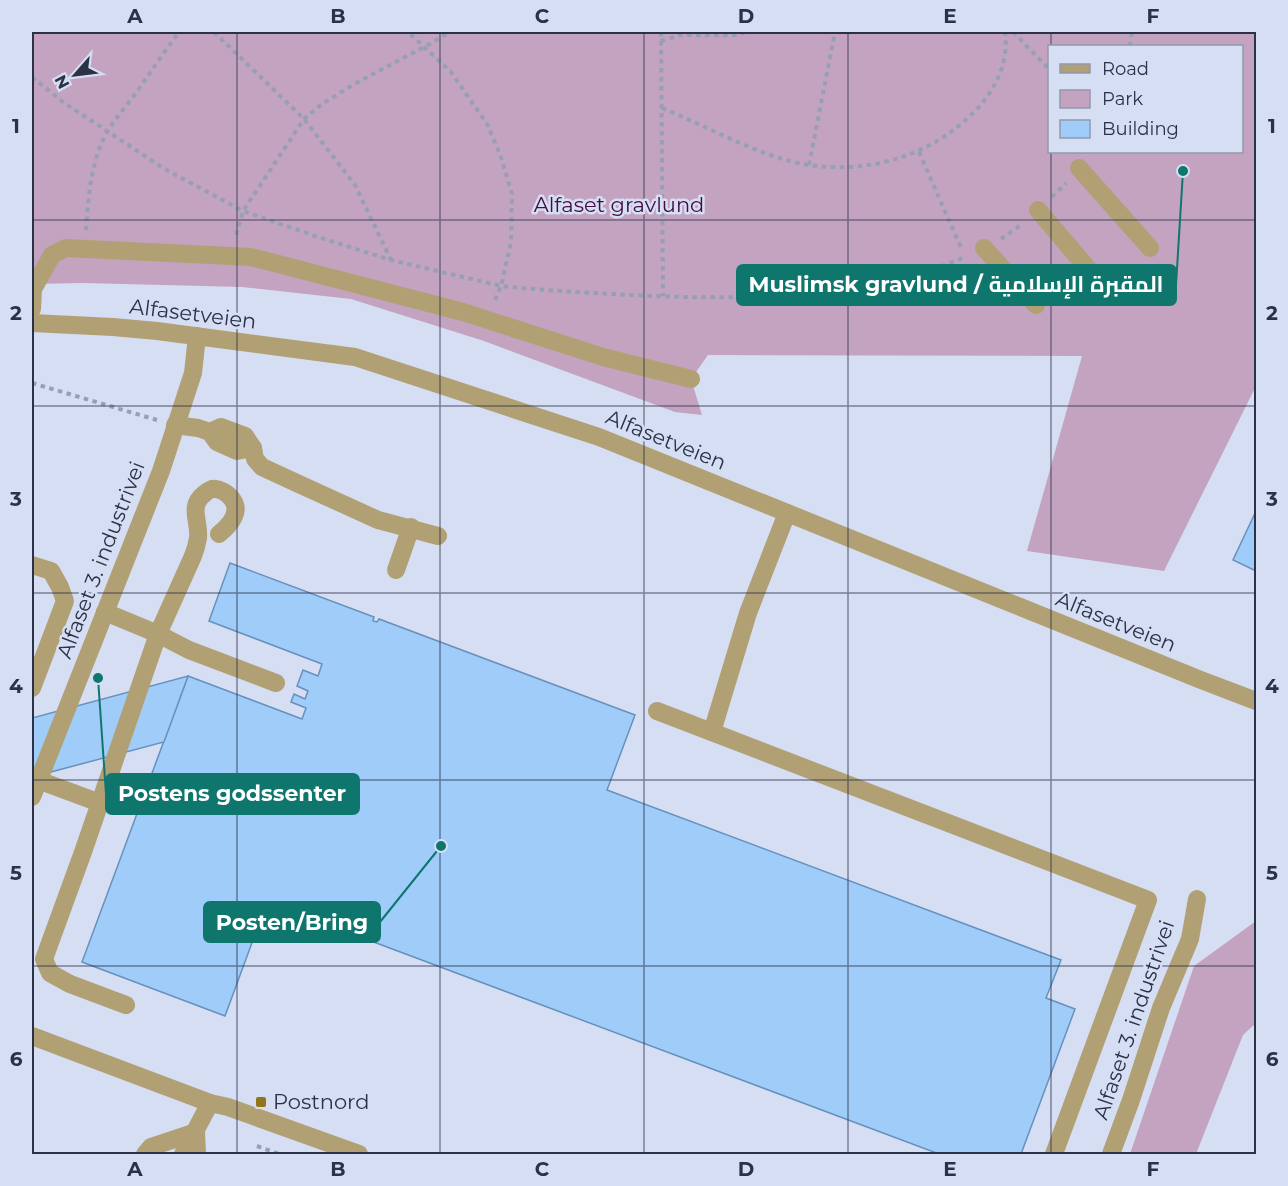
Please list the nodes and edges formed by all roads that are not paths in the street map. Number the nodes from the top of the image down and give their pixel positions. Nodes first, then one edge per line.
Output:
1 (1079, 168) road end
2 (1038, 210) road end
3 (984, 248) road end
4 (1150, 248) dead end
5 (1106, 290) dead end
6 (1036, 305) dead end
7 (32, 309) edge
8 (32, 323) edge
9 (197, 336) junction
10 (691, 379) dead end
11 (175, 425) junction
12 (787, 513) junction
13 (411, 527) junction
14 (219, 534) dead end
15 (438, 536) dead end
16 (32, 565) edge
17 (396, 570) dead end
18 (105, 612) junction
19 (158, 634) junction
20 (276, 683) dead end
21 (32, 688) edge
22 (1257, 701) edge
23 (657, 711) dead end
24 (712, 732) junction
25 (35, 789) edge
26 (100, 803) junction
27 (1197, 898) dead end
28 (126, 1005) dead end
29 (32, 1036) edge
30 (210, 1102) junction
31 (196, 1132) junction
32 (145, 1155) edge
33 (183, 1155) edge
34 (197, 1155) edge
35 (359, 1155) edge
36 (1054, 1155) edge
37 (1111, 1155) edge

1 - 4 street
2 - 5 street
3 - 6 street
7 - 10 street
8 - 9 street, Alfasetveien
9 - 11 street, Alfaset 3. industrivei
9 - 12 street, Alfasetveien
11 - 13 street
11 - 18 street, Alfaset 3. industrivei
12 - 22 street, Alfasetveien
12 - 24 street
13 - 15 street
13 - 17 street
14 - 19 street
16 - 21 street, Alfaset 3. industrivei
18 - 19 street
18 - 25 street, Alfaset 3. industrivei
19 - 20 street
19 - 26 street
23 - 24 street
24 - 36 street
25 - 26 street
26 - 28 street
27 - 37 street, Alfaset 3. industrivei
29 - 30 street
30 - 31 street
30 - 35 street
31 - 32 street
31 - 33 street
31 - 34 street

